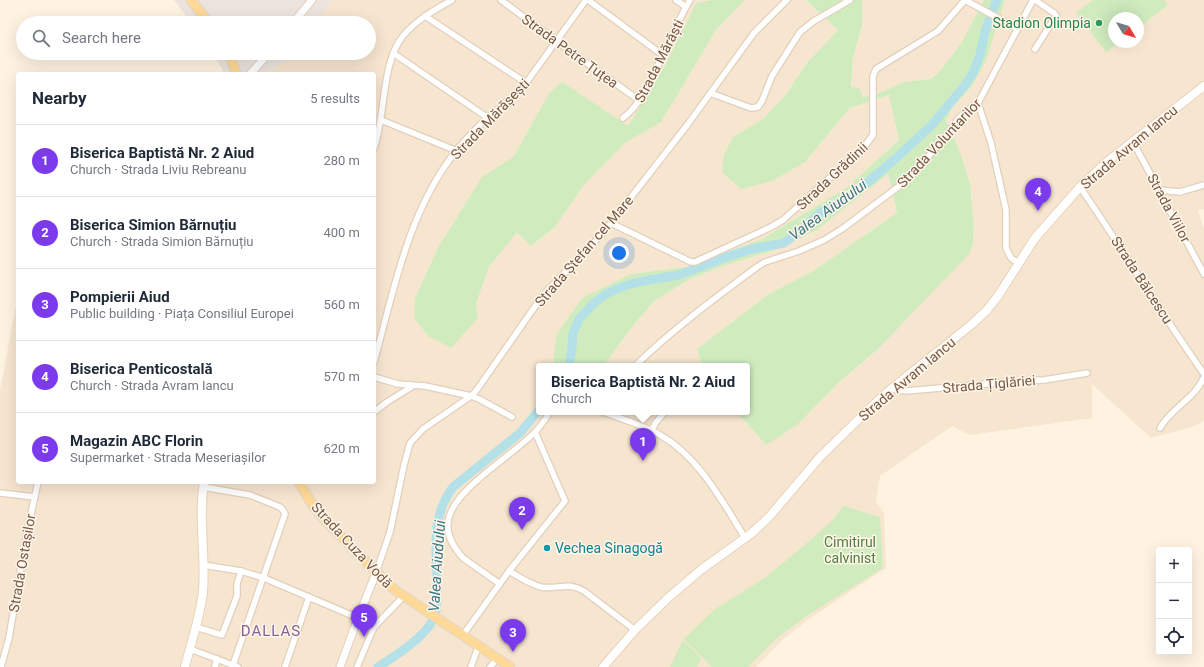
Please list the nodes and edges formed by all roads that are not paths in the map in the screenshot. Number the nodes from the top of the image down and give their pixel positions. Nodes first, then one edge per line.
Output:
1 (191, 0) edge
2 (312, 0) edge
3 (452, 0) edge
4 (501, 0) edge
5 (587, 0) edge
6 (676, 0) edge
7 (690, 0) edge
8 (787, 0) edge
9 (850, 0) edge
10 (965, 0) edge
11 (1034, 0) edge
12 (686, 7) junction
13 (203, 16) edge
14 (299, 16) edge
15 (425, 16) junction
16 (1018, 29) junction
17 (556, 41) junction
18 (1035, 49) dead end
19 (393, 53) junction
20 (664, 56) junction
21 (231, 60) edge
22 (263, 60) edge
23 (235, 72) edge
24 (252, 72) edge
25 (526, 83) junction
26 (1204, 86) edge
27 (710, 93) junction
28 (640, 101) junction
29 (978, 103) junction
30 (488, 118) junction
31 (623, 118) dead end
32 (381, 120) junction
33 (376, 140) edge
34 (1133, 142) junction
35 (457, 151) junction
36 (1204, 185) edge
37 (1080, 187) junction
38 (1160, 190) junction
39 (611, 223) junction
40 (1018, 264) junction
41 (1204, 274) edge
42 (376, 354) edge
43 (638, 363) edge
44 (1087, 373) dead end
45 (1204, 374) edge
46 (1204, 377) edge
47 (376, 378) edge
48 (413, 386) junction
49 (891, 389) junction
50 (471, 396) junction
51 (376, 410) edge
52 (548, 415) edge
53 (611, 415) edge
54 (662, 415) edge
55 (512, 417) dead end
56 (1160, 428) dead end
57 (652, 430) junction
58 (535, 432) junction
59 (38, 484) edge
60 (203, 484) edge
61 (301, 484) edge
62 (0, 493) edge
63 (35, 497) junction
64 (744, 538) junction
65 (203, 565) junction
66 (241, 571) junction
67 (509, 572) junction
68 (376, 573) junction
69 (264, 578) junction
70 (500, 584) junction
71 (404, 596) junction
72 (309, 597) junction
73 (358, 618) junction
74 (196, 627) junction
75 (635, 630) junction
76 (463, 635) junction
77 (479, 645) junction
78 (190, 649) junction
79 (498, 658) junction
80 (217, 659) junction
81 (236, 666) edge
82 (1, 667) edge
83 (185, 667) edge
84 (214, 667) edge
85 (285, 667) edge
86 (340, 667) edge
87 (357, 667) edge
88 (471, 667) edge
89 (490, 667) edge
90 (510, 667) edge
91 (603, 667) edge

1 - 13 main road
2 - 14 street
3 - 15 street
4 - 17 street, Strada Petre Țuțea
5 - 17 street, Strada Mărășești
5 - 20 street
6 - 12 street
7 - 12 street, Strada Mărăști
8 - 27 street, Strada Ștefan cel Mare
9 - 27 street
10 - 16 street
10 - 39 street, Strada Grădinii
11 - 16 street, Strada Voluntarilor
11 - 18 street, Strada Voluntarilor
12 - 20 street, Strada Mărăști
15 - 19 street
15 - 25 street
16 - 29 street, Strada Voluntarilor
17 - 25 street, Strada Mărășești
17 - 28 street, Strada Petre Țuțea
19 - 30 street
19 - 32 street
20 - 28 street, Strada Mărăști
21 - 23 main road
22 - 24 street
25 - 30 street, Strada Mărășești
26 - 34 main road, Strada Avram Iancu
27 - 39 street, Strada Ștefan cel Mare
28 - 31 street, Strada Mărăști
29 - 40 street
29 - 43 street, Strada Voluntarilor
30 - 35 street, Strada Mărășești
32 - 33 street
32 - 35 street
34 - 37 main road, Strada Avram Iancu
34 - 38 street, Strada Viilor
35 - 42 street, Strada Mărășești
36 - 38 street
37 - 40 main road, Strada Avram Iancu
37 - 45 street, Strada Bălcescu
38 - 41 street, Strada Viilor
39 - 50 street, Strada Ștefan cel Mare
40 - 49 main road, Strada Avram Iancu
44 - 49 street, Strada Țiglăriei
46 - 56 street
47 - 48 street
48 - 50 street
48 - 51 street
49 - 64 main road, Strada Avram Iancu
50 - 55 street
50 - 68 street, Strada Ștefan cel Mare
52 - 58 street
53 - 57 street
54 - 57 street
57 - 64 street
58 - 67 street
58 - 70 street
59 - 63 street, Strada Ostașilor
60 - 65 main road
60 - 69 street
61 - 68 main road, Strada Cuza Vodă
62 - 63 street
63 - 82 street, Strada Ostașilor
64 - 75 main road, Strada Avram Iancu
65 - 66 street
65 - 74 main road
66 - 69 street
66 - 74 street
67 - 70 street
67 - 75 street
68 - 71 main road, Strada Cuza Vodă
68 - 73 street
69 - 72 street
69 - 81 street
70 - 76 street
71 - 76 main road, Strada Cuza Vodă
71 - 87 street
72 - 73 street
72 - 85 street
73 - 86 street
74 - 78 main road
75 - 91 main road, Strada Avram Iancu
76 - 77 main road, Strada Cuza Vodă
77 - 79 main road, Strada Cuza Vodă
77 - 88 street
78 - 80 street
78 - 83 main road
79 - 89 street
79 - 90 main road, Strada Cuza Vodă
80 - 81 street
80 - 84 street

